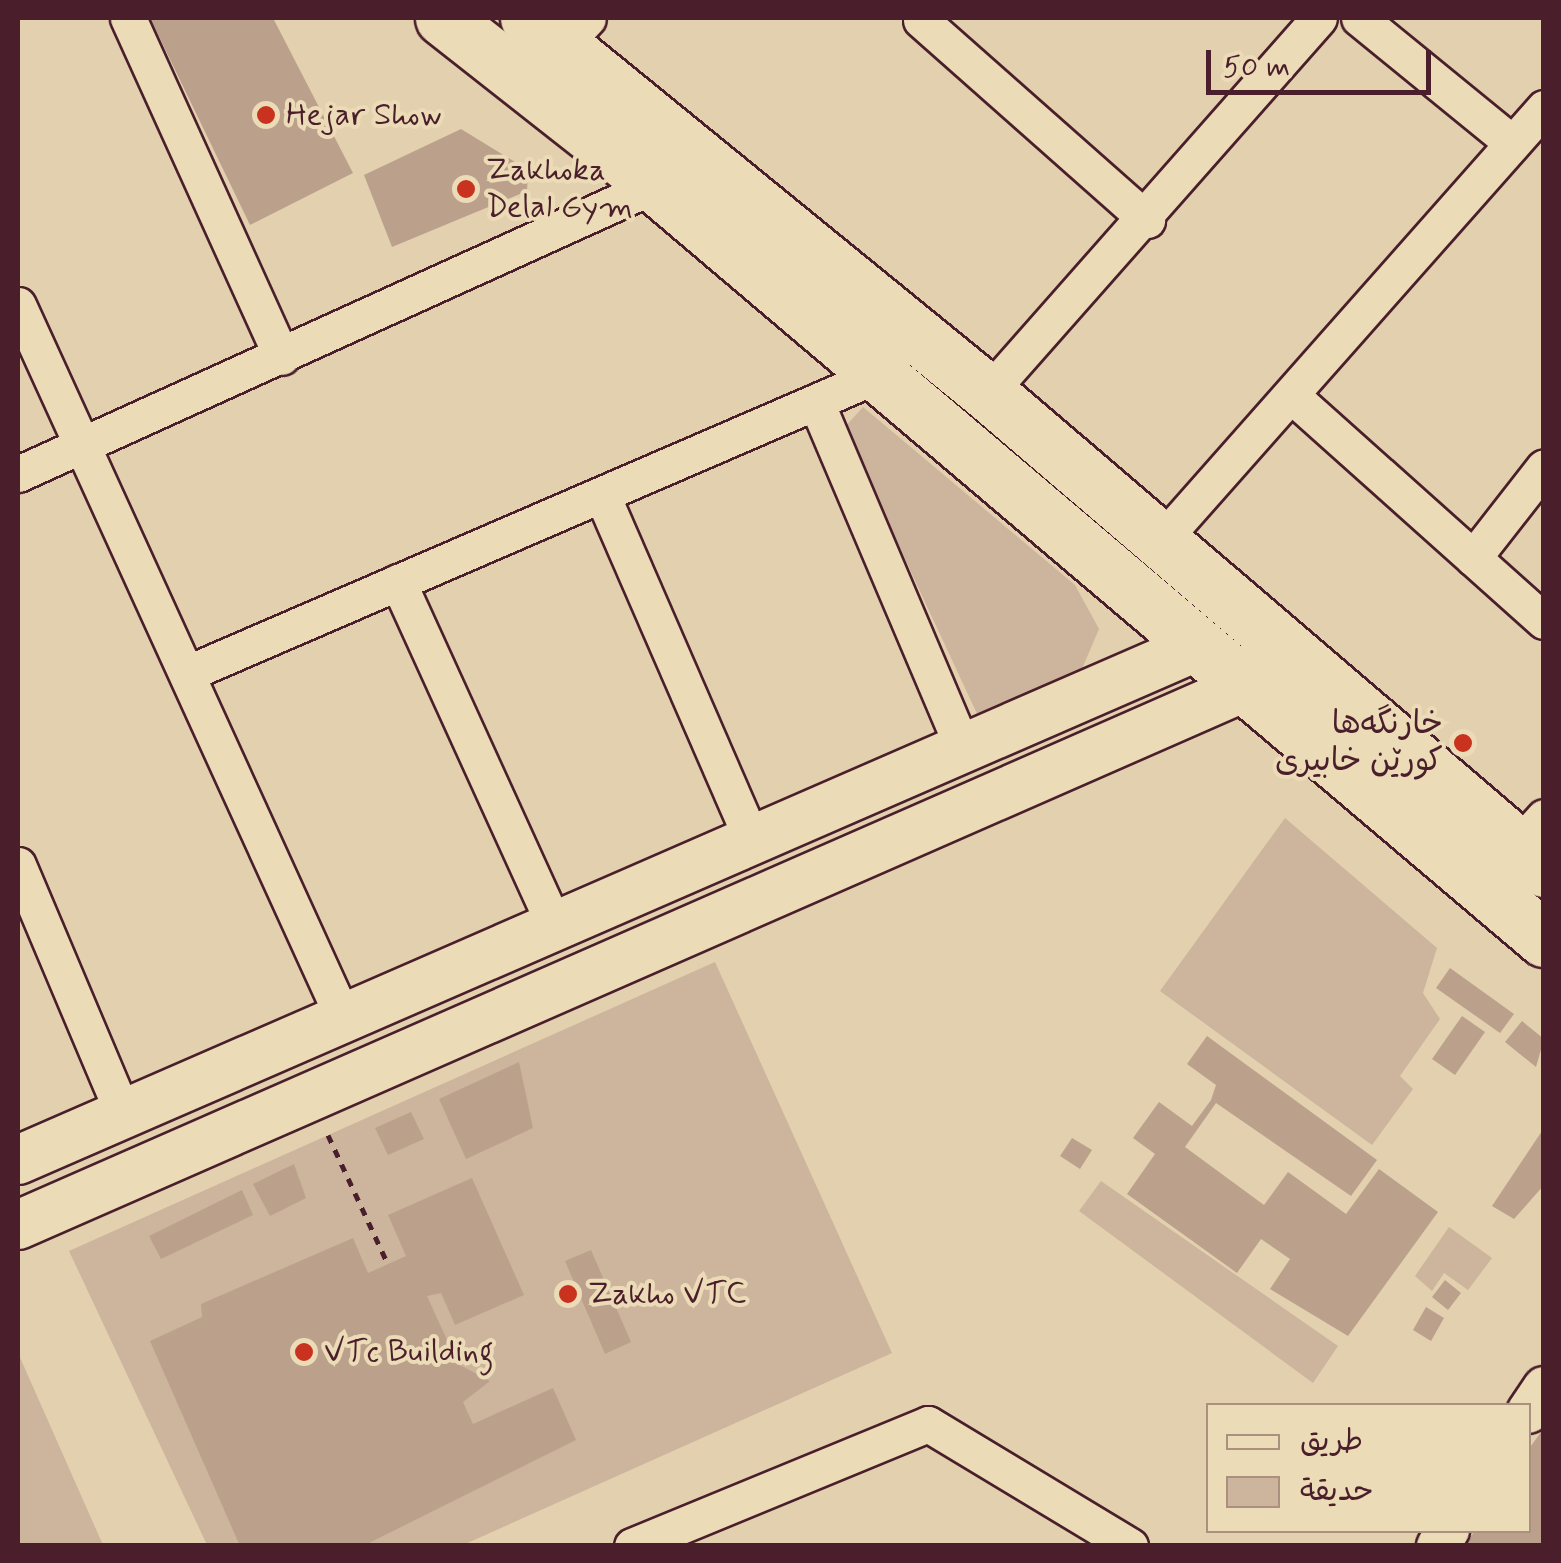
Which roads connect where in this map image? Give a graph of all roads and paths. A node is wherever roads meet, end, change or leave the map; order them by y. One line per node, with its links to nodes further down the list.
1 (128, 18): 12 (street)
2 (443, 18): 9 (main road)
3 (920, 18): 10 (street)
4 (1319, 18): 10 (street)
5 (1360, 18): 8 (street)
6 (560, 26): 14 (main road)
7 (1544, 108): 8 (street)
8 (1512, 143): 15 (street)
9 (655, 185): 12 (street); 13 (main road)
10 (1147, 220): 14 (street)
11 (18, 305): 17 (street)
12 (282, 356): 17 (street)
13 (880, 374): 16 (street); 25 (main road)
14 (988, 393): 21 (main road)
15 (1290, 394): 21 (street); 22 (street)
16 (816, 402): 20 (street); 28 (street)
17 (82, 446): 19 (street); 26 (street)
18 (1544, 467): 22 (street)
19 (18, 474)
20 (602, 494): 23 (street); 29 (street)
21 (1161, 541): 30 (main road)
22 (1473, 558): 24 (street)
23 (398, 582): 26 (street); 32 (street)
24 (1544, 621)
25 (1196, 646): 27 (main road); 28 (main road)
26 (188, 673): 34 (street)
27 (1245, 688): 33 (main road); 38 (main road)
28 (964, 751): 29 (main road)
29 (753, 843): 32 (main road)
30 (1535, 844)
31 (18, 865): 35 (street)
32 (556, 930): 34 (main road)
33 (1544, 940)
34 (345, 1022): 35 (main road)
35 (124, 1116): 37 (main road)
36 (328, 1135): 39 (path)
37 (18, 1160)
38 (18, 1224)
39 (388, 1264)
40 (632, 1546): 41 (street)
41 (1130, 1546)

